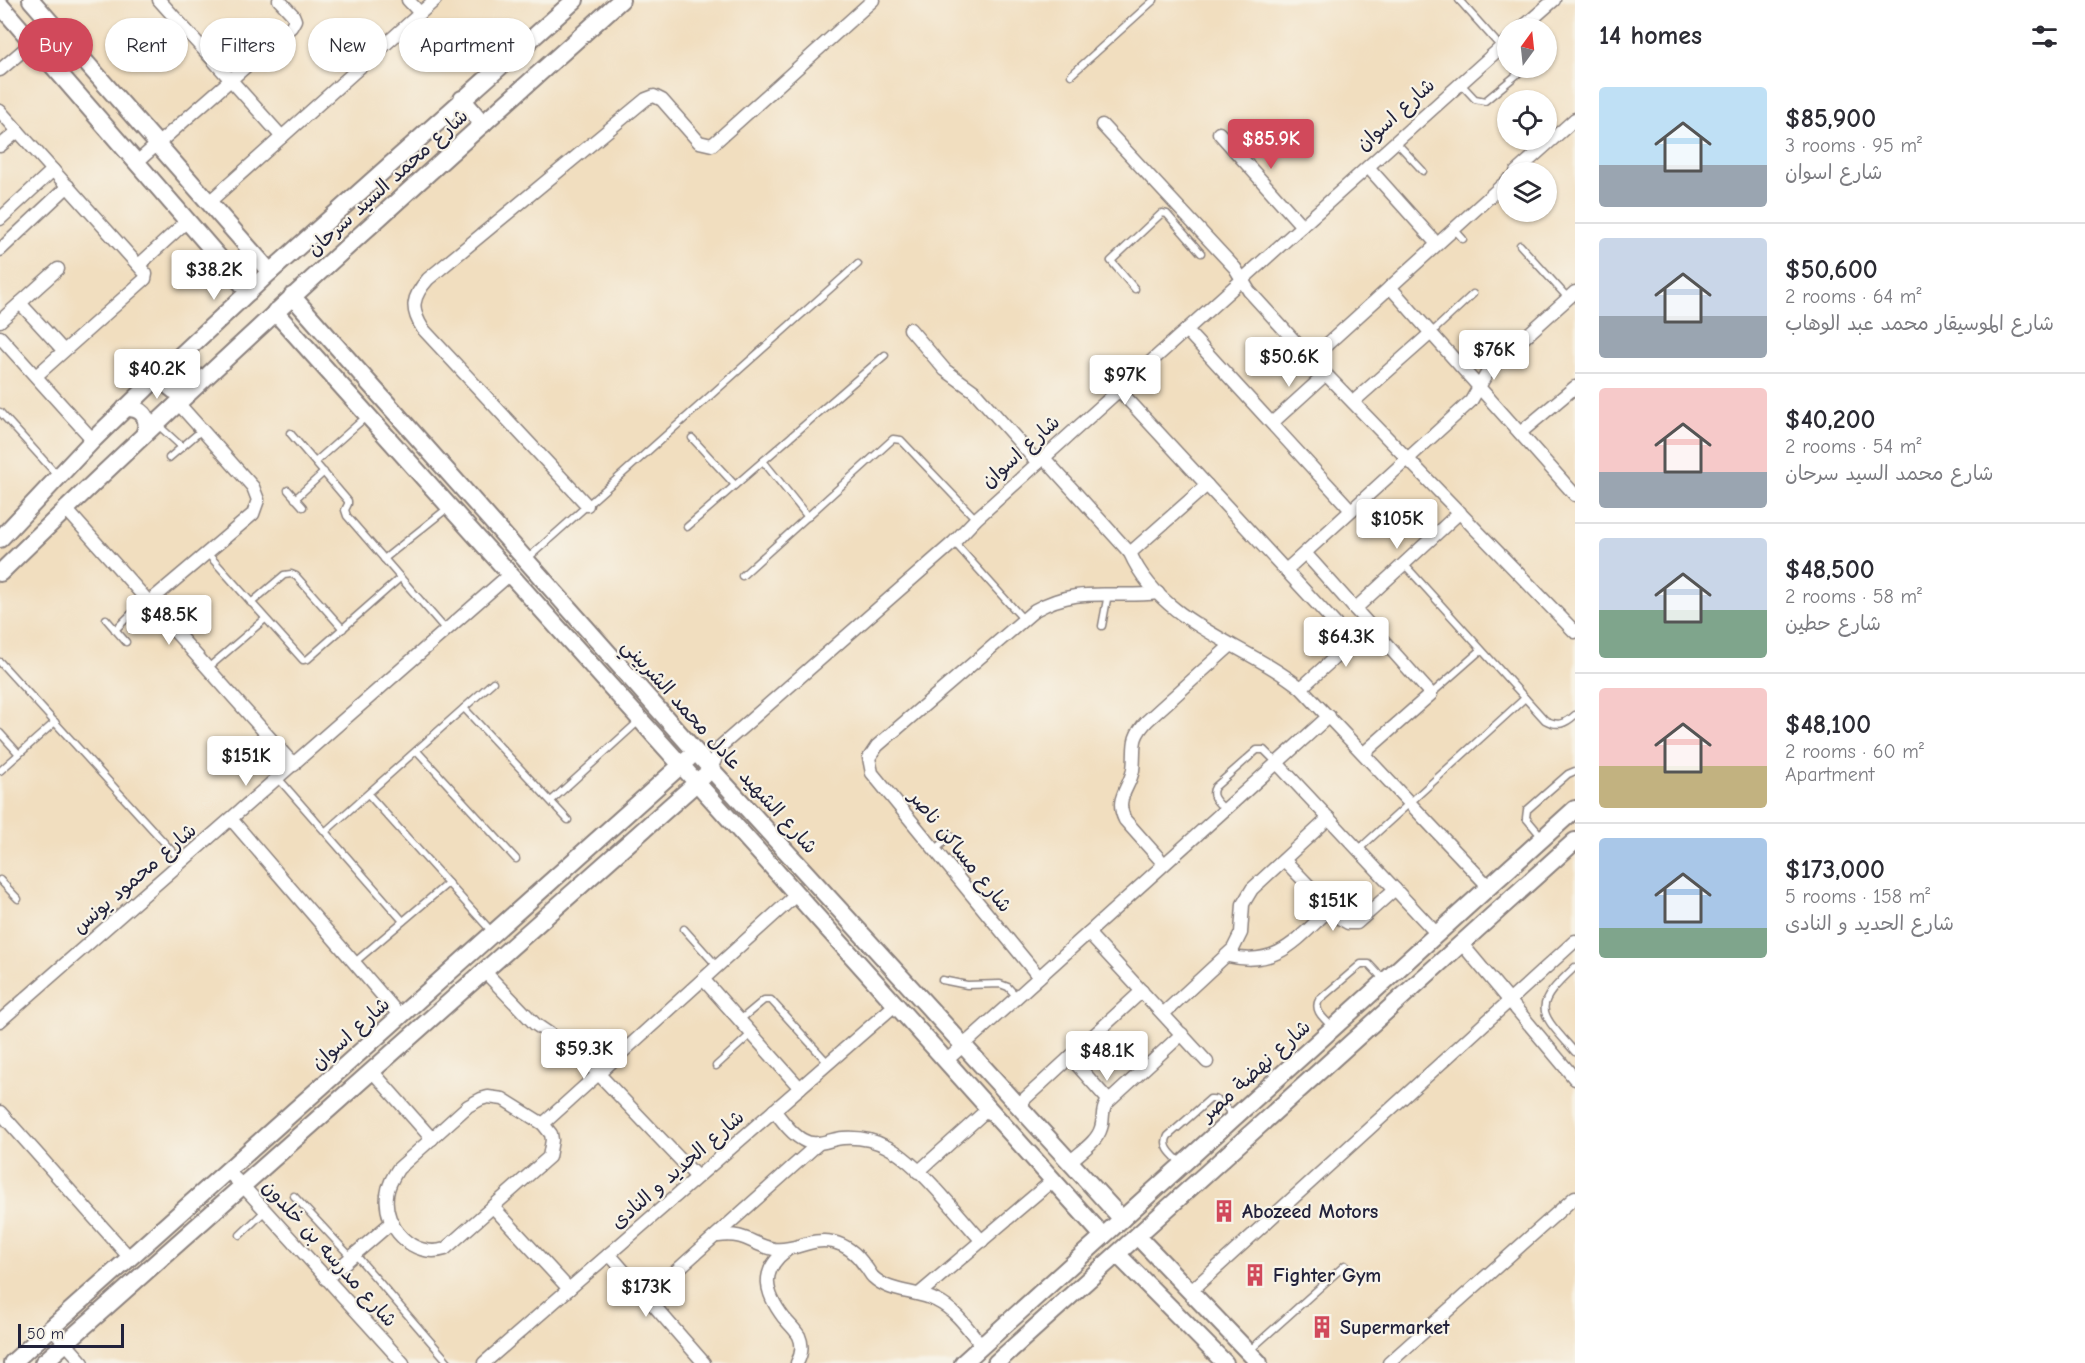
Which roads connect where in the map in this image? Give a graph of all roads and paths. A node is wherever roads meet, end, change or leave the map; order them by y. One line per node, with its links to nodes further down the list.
1 (31, 0): 34 (street)
2 (159, 0): 23 (street)
3 (279, 0): 23 (street)
4 (408, 0): 13 (street)
5 (435, 0): 13 (street)
6 (575, 0): 25 (street, شارع محمد السيد سرحان)
7 (621, 0): 28 (street, شارع محمد السيد سرحان)
8 (873, 0): 107 (street)
9 (1154, 0): 21 (lane)
10 (1459, 0): 16 (lane)
11 (1554, 0): 14 (street)
12 (0, 5): 15 (street)
13 (420, 13): 32 (street)
14 (1533, 18)
15 (18, 25)
16 (1497, 37)
17 (1497, 51): 24 (street, شارع اسوان)
18 (18, 55): 19 (street)
19 (0, 70)
20 (59, 72): 36 (street)
21 (1071, 75)
22 (1512, 78): 24 (lane)
23 (231, 80): 32 (street); 34 (street)
24 (1461, 84): 33 (street, شارع اسوان)
25 (462, 99): 28 (street); 58 (street, شارع محمد السيد سرحان)
26 (0, 111): 30 (street)
27 (1575, 118): 37 (street)
28 (483, 124): 65 (street, شارع محمد السيد سرحان)
29 (1102, 124): 47 (street)
30 (18, 131): 35 (street); 39 (street)
31 (1219, 133): 46 (street)
32 (282, 137): 43 (street)
33 (1396, 142): 38 (street, شارع اسوان); 40 (lane)
34 (157, 145): 36 (street); 43 (street)
35 (0, 146)
36 (137, 162): 45 (street)
37 (1527, 162)
38 (1368, 167): 46 (street, شارع اسوان); 51 (street)
39 (53, 170): 41 (street); 44 (street)
40 (1423, 171)
41 (68, 186): 53 (street); 56 (street)
42 (1497, 190): 48 (street)
43 (208, 203): 58 (street)
44 (0, 219)
45 (188, 220): 56 (street); 62 (street)
46 (1302, 226): 59 (street, شارع اسوان)
47 (1199, 229): 49 (lane); 59 (street)
48 (1454, 230): 50 (lane); 51 (street)
49 (1189, 239): 54 (lane); 61 (lane)
50 (1463, 239)
51 (1437, 244): 60 (street)
52 (1520, 245): 64 (lane)
53 (0, 250)
54 (1201, 253)
55 (858, 264): 107 (lane)
56 (139, 265): 73 (street)
57 (58, 269): 66 (street)
58 (270, 272): 62 (street, شارع محمد السيد سرحان)
59 (1242, 280): 70 (street, شارع اسوان); 75 (street)
60 (1390, 287): 71 (street); 75 (street)
61 (1135, 289)
62 (249, 292): 76 (street, شارع محمد السيد سرحان)
63 (1473, 294): 71 (lane)
64 (1572, 295): 79 (street)
65 (292, 296): 67 (street, شارع محمد السيد سرحان); 122 (street, شارع الشهيد عادل محمد الشربيني)
66 (20, 303): 68 (street); 73 (street)
67 (275, 312): 82 (street, شارع محمد السيد سرحان); 86 (street)
68 (0, 321)
69 (910, 329): 97 (street)
70 (1186, 330): 81 (street, شارع اسوان); 87 (street)
71 (1431, 333): 79 (street); 83 (street)
72 (0, 337): 78 (street)
73 (63, 350): 78 (street)
74 (885, 355): 98 (lane)
75 (1311, 359): 77 (street)
76 (164, 371): 82 (street); 84 (street, شارع محمد السيد سرحان)
77 (1326, 374): 83 (street); 87 (street)
78 (36, 376): 93 (street)
79 (1479, 387): 89 (street); 96 (street)
80 (1575, 387): 89 (street)
81 (1119, 390): 97 (street, شارع اسوان); 103 (street)
82 (182, 398): 88 (street, شارع محمد السيد سرحان); 118 (street)
83 (1353, 402): 96 (street)
84 (126, 408): 88 (street); 93 (street, شارع محمد السيد سرحان)
85 (0, 412): 101 (lane)
86 (368, 415): 99 (lane); 108 (street)
87 (1272, 423): 111 (street)
88 (150, 427): 94 (lane); 110 (street, شارع محمد السيد سرحان)
89 (1520, 433): 104 (street)
90 (290, 434): 99 (lane)
91 (196, 435): 94 (lane)
92 (692, 438): 102 (lane)
93 (93, 440): 101 (street, شارع محمد السيد سرحان)
94 (182, 447): 95 (lane)
95 (169, 458)
96 (1407, 458): 111 (street); 112 (street)
97 (1041, 460): 114 (street, شارع اسوان); 119 (street)
98 (763, 461): 102 (lane); 113 (lane)
99 (315, 462): 100 (lane)
100 (324, 472): 106 (lane); 121 (lane)
101 (58, 477): 116 (street, شارع محمد السيد سرحان)
102 (735, 485): 115 (lane)
103 (1207, 485): 119 (street); 124 (street)
104 (1573, 489)
105 (288, 490): 106 (lane)
106 (295, 499): 109 (lane)
107 (587, 505): 122 (lane)
108 (449, 506): 121 (lane); 126 (street)
109 (303, 507)
110 (66, 508): 125 (street, شارع محمد السيد سرحان); 131 (street)
111 (1351, 510): 120 (street)
112 (1460, 512): 123 (street); 142 (street)
113 (808, 517): 114 (lane); 127 (lane)
114 (976, 519): 117 (street, شارع اسوان)
115 (687, 527)
116 (0, 539)
117 (954, 542): 135 (lane); 159 (street, شارع اسوان)
118 (207, 552): 131 (street); 132 (lane)
119 (1130, 553): 129 (street)
120 (1305, 553): 124 (street); 133 (street)
121 (384, 559): 128 (lane)
122 (526, 560): 161 (street, شارع الشهيد عادل محمد الشربيني)
123 (1404, 564): 133 (street); 146 (lane)
124 (1286, 570): 144 (street)
125 (0, 573)
126 (510, 574): 141 (street, شارع محمود يونس); 156 (street)
127 (742, 576)
128 (400, 578): 139 (lane); 141 (lane)
129 (1158, 593): 130 (street); 145 (street)
130 (1107, 594): 135 (street); 137 (lane)
131 (148, 600): 140 (lane); 148 (street)
132 (251, 603): 134 (lane); 139 (lane)
133 (1355, 609): 138 (street)
134 (266, 619): 139 (lane); 148 (lane)
135 (1023, 619): 184 (street, شارع مساكن ناصر)
136 (106, 620): 140 (lane)
137 (1102, 626)
138 (1370, 626): 144 (street); 151 (street)
139 (343, 629)
140 (115, 630): 143 (lane)
141 (447, 630): 165 (street, شارع محمود يونس)
142 (1575, 632)
143 (126, 642)
144 (1352, 642): 150 (street)
145 (1230, 646): 150 (street); 189 (street)
146 (1481, 650): 151 (lane); 152 (lane)
147 (0, 662): 157 (lane)
148 (208, 668): 165 (street)
149 (493, 682): 153 (lane)
150 (1301, 688): 155 (street)
151 (1431, 694): 162 (street)
152 (1525, 698): 154 (lane); 174 (lane)
153 (464, 708): 160 (lane); 173 (lane)
154 (1575, 715)
155 (1329, 716): 162 (street); 164 (street)
156 (640, 720): 166 (street); 173 (lane)
157 (55, 722): 163 (lane); 188 (lane)
158 (0, 733): 163 (lane)
159 (721, 746): 161 (street, شارع اسوان); 167 (street, شارع اسوان)
160 (417, 751): 172 (lane); 186 (lane)
161 (696, 752): 166 (street, شارع اسوان); 167 (street, شارع الشهيد عادل محمد الشربيني)
162 (1364, 753): 174 (street)
163 (19, 754): 168 (lane)
164 (1277, 763): 176 (street); 176 (lane); 177 (street)
165 (294, 765): 170 (street, شارع محمود يونس)
166 (680, 766): 171 (street); 199 (street, شارع اسوان)
167 (711, 769): 171 (street, شارع اسوان); 226 (street, شارع الشهيد عادل محمد الشربيني)
168 (0, 771)
169 (1575, 771): 182 (lane)
170 (278, 778): 178 (street, شارع محمود يونس); 180 (lane)
171 (696, 783): 194 (street); 208 (street, شارع اسوان)
172 (368, 794): 180 (lane); 191 (lane)
173 (550, 801): 179 (lane)
174 (1410, 802): 185 (lane); 192 (street)
175 (1575, 809): 182 (street, شارع نهضة مصر)
176 (1225, 810): 189 (street)
177 (1329, 818): 185 (street); 187 (street)
178 (231, 819): 188 (street, شارع محمود يونس); 205 (street)
179 (568, 820)
180 (326, 831): 197 (lane)
181 (951, 836): 184 (lane)
182 (1543, 838): 192 (street, شارع نهضة مصر)
183 (1575, 841): 203 (street)
184 (935, 850): 209 (street, شارع مساكن ناصر)
185 (1358, 850): 193 (street)
186 (516, 859)
187 (1284, 860): 196 (street); 204 (street)
188 (182, 862): 222 (street, شارع محمود يونس)
189 (1164, 864): 200 (street)
190 (0, 880): 195 (lane)
191 (448, 884): 197 (lane); 199 (lane)
192 (1489, 887): 201 (street, شارع نهضة مصر)
193 (1395, 889): 196 (street); 201 (street)
194 (796, 895): 206 (street); 217 (street)
195 (18, 899)
196 (1331, 908): 204 (street)
197 (403, 921): 205 (lane)
198 (684, 929): 206 (lane)
199 (493, 933): 219 (street, شارع اسوان)
200 (1088, 933): 209 (street); 213 (street)
201 (1437, 934): 212 (street, شارع نهضة مصر)
202 (1575, 941): 215 (street)
203 (1462, 944): 215 (street); 220 (street)
204 (1227, 956): 218 (street)
205 (354, 963): 219 (street)
206 (717, 966): 210 (street)
207 (1575, 967): 227 (lane)
208 (484, 971): 233 (street, شارع اسوان); 234 (street)
209 (1040, 977): 214 (street)
210 (703, 979): 221 (street); 234 (street)
211 (942, 980): 214 (lane)
212 (1385, 981): 216 (street, شارع نهضة مصر); 223 (lane)
213 (1142, 991): 218 (street); 228 (street)
214 (1017, 997): 226 (street)
215 (1508, 1001): 235 (street); 272 (street)
216 (1362, 1002): 220 (street); 223 (street, شارع نهضة مصر)
217 (895, 1005): 229 (street); 231 (street, شارع الحديد و النادى)
218 (1163, 1014): 225 (street)
219 (400, 1016): 248 (street, شارع اسوان)
220 (1378, 1019): 262 (street)
221 (739, 1020): 224 (street); 231 (lane)
222 (0, 1021)
223 (1333, 1028): 242 (street, شارع نهضة مصر)
224 (751, 1034): 232 (lane); 236 (street)
225 (1182, 1034): 230 (street); 237 (street)
226 (963, 1045): 229 (street); 238 (street, شارع الشهيد عادل محمد الشربيني)
227 (1575, 1052)
228 (1070, 1058): 237 (street); 238 (street)
229 (946, 1061): 239 (street)
230 (1208, 1062)
231 (828, 1064): 236 (street, شارع الحديد و النادى)
232 (716, 1066)
233 (372, 1071): 244 (street); 252 (street, شارع اسوان)
234 (599, 1073): 243 (street); 250 (street)
235 (1575, 1079)
236 (800, 1088): 240 (street, شارع الحديد و النادى)
237 (1109, 1101): 246 (street)
238 (1018, 1105): 246 (street, شارع الشهيد عادل محمد الشربيني)
239 (988, 1108): 249 (street); 251 (street)
240 (774, 1110): 245 (street); 250 (street, شارع الحديد و النادى)
241 (0, 1112): 268 (street)
242 (1234, 1117): 247 (street, شارع نهضة مصر); 247 (lane)
243 (543, 1124): 244 (street); 255 (street)
244 (432, 1139): 258 (street)
245 (819, 1143): 249 (street); 260 (street)
246 (1070, 1162): 257 (street, شارع الشهيد عادل محمد الشربيني)
247 (1182, 1164): 257 (street, شارع نهضة مصر)
248 (227, 1171): 252 (street, شارع مدرسه بن خلدون); 268 (street, شارع اسوان)
249 (918, 1172): 263 (street)
250 (697, 1177): 265 (street, شارع الحديد و النادى)
251 (1053, 1180): 261 (street); 263 (street)
252 (243, 1186): 256 (street, شارع مدرسه بن خلدون); 276 (street, شارع اسوان)
253 (294, 1196): 267 (lane)
254 (1575, 1197): 290 (street)
255 (493, 1207): 258 (street); 271 (street)
256 (265, 1211): 259 (lane); 270 (street, شارع مدرسه بن خلدون)
257 (1122, 1219): 261 (street, شارع نهضة مصر)
258 (392, 1222): 267 (street)
259 (240, 1235)
260 (718, 1236): 264 (street); 274 (street)
261 (1103, 1236): 277 (street, شارع نهضة مصر)
262 (1138, 1237): 266 (street); 272 (street)
263 (982, 1241): 273 (street)
264 (787, 1250): 273 (street); 286 (street)
265 (609, 1254): 271 (street, شارع الحديد و النادى); 274 (street)
266 (1118, 1255): 288 (street); 289 (street)
267 (353, 1256): 270 (street); 283 (lane)
268 (130, 1258): 275 (street, شارع اسوان)
269 (1344, 1265): 278 (lane)
270 (326, 1279): 282 (street, شارع مدرسه بن خلدون)
271 (568, 1289): 284 (street, شارع الحديد و النادى)
272 (1190, 1292): 278 (street)
273 (919, 1294): 277 (street)
274 (647, 1297): 285 (street)
275 (51, 1328): 276 (street); 279 (street, شارع اسوان)
276 (65, 1343): 280 (street, شارع اسوان); 281 (street)
277 (982, 1346): 287 (street, شارع نهضة مصر)
278 (1254, 1357)
279 (12, 1363)
280 (43, 1363)
281 (83, 1363)
282 (404, 1363)
283 (449, 1363)
284 (484, 1363)
285 (704, 1363)
286 (797, 1363)
287 (963, 1363)
288 (998, 1363)
289 (1225, 1363)
290 (1389, 1363)

